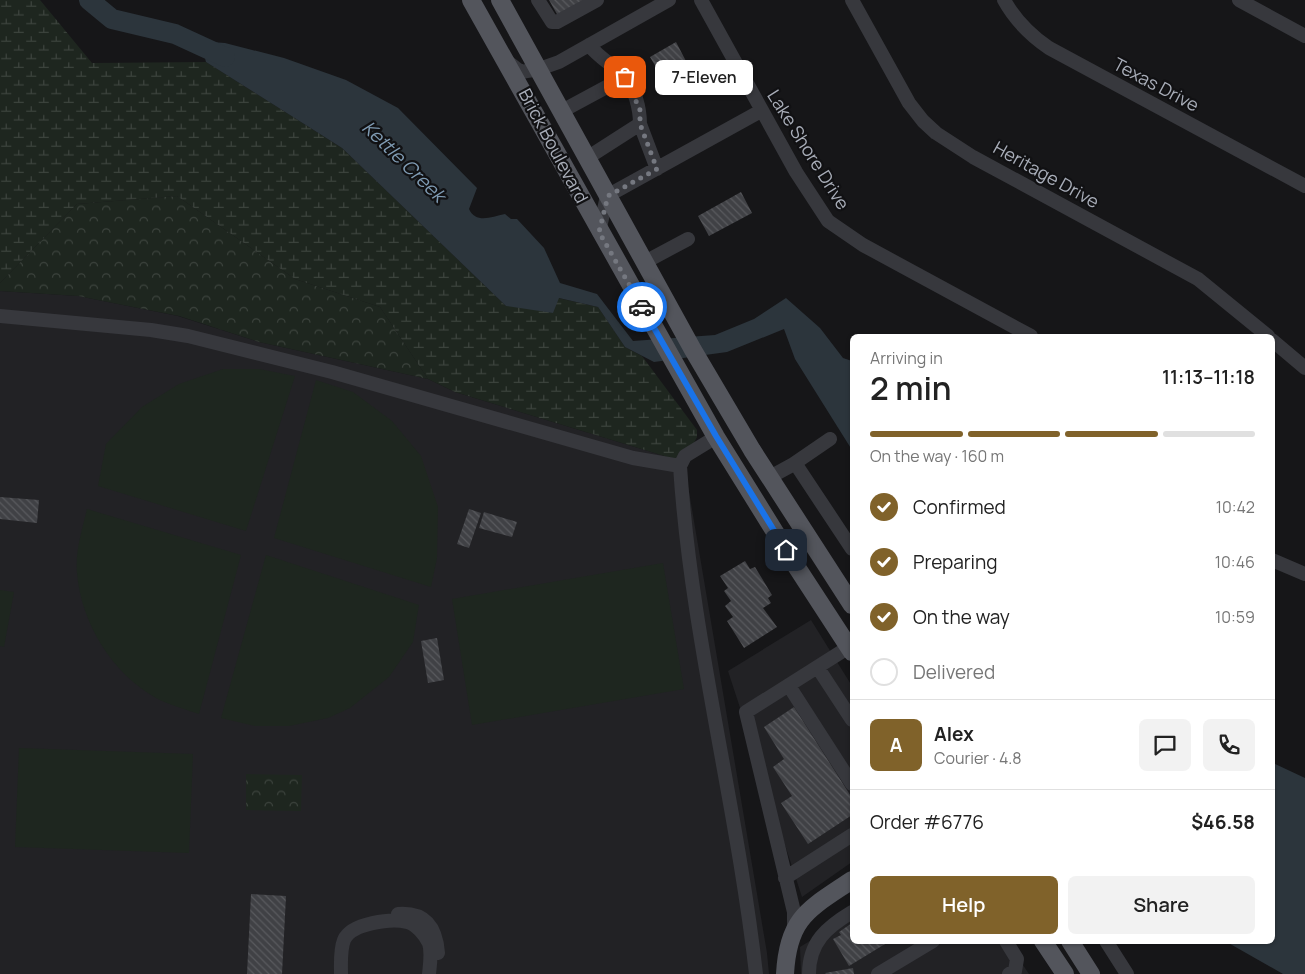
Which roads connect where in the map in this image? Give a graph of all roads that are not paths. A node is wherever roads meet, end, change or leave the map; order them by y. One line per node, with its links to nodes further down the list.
1 (471, 0): 12 (main road, Brick Boulevard)
2 (538, 0): 3 (street)
3 (597, 0)
4 (701, 0): 16 (street, Lake Shore Drive)
5 (852, 0): 27 (street, Heritage Drive)
6 (1004, 0): 20 (street, Texas Drive)
7 (1239, 0): 10 (street)
8 (502, 1): 13 (main road, Brick Boulevard)
9 (666, 1): 11 (street)
10 (1305, 36)
11 (589, 45): 13 (street); 14 (street)
12 (507, 61): 13 (street); 22 (main road, Brick Boulevard)
13 (539, 69): 15 (main road, Brick Boulevard)
14 (625, 77): 15 (street); 17 (street)
15 (562, 111): 18 (main road, Brick Boulevard)
16 (761, 111): 19 (street); 26 (street, Lake Shore Drive)
17 (640, 124): 18 (street); 19 (street)
18 (587, 158): 21 (main road, Brick Boulevard)
19 (657, 169): 21 (street)
20 (1305, 186)
21 (608, 196): 22 (street); 24 (main road, Brick Boulevard)
22 (599, 232): 30 (main road, Brick Boulevard)
23 (688, 240): 24 (street)
24 (645, 262): 34 (main road, Brick Boulevard)
25 (0, 316): 33 (street)
26 (1027, 334)
27 (1266, 334)
28 (1275, 343): 29 (street)
29 (1305, 368)
30 (716, 436): 33 (street); 39 (main road, Brick Boulevard)
31 (830, 439): 32 (street)
32 (792, 465): 34 (street); 35 (street)
33 (680, 466): 59 (street)
34 (770, 477): 38 (main road, Brick Boulevard)
35 (850, 547)
36 (1275, 561): 37 (street)
37 (1305, 574)
38 (850, 602)
39 (850, 648)
40 (850, 651): 41 (street)
41 (818, 668): 42 (street); 43 (street)
42 (789, 686): 44 (street); 46 (street)
43 (850, 717)
44 (850, 781)
45 (850, 836): 46 (street)
46 (785, 878): 50 (street)
47 (850, 881): 50 (main road)
48 (850, 913): 61 (street)
49 (380, 922): 56 (street); 57 (street); 58 (street)
50 (794, 929): 60 (main road)
51 (928, 944): 62 (street)
52 (1008, 944): 63 (street)
53 (1045, 944): 64 (main road)
54 (1072, 944): 65 (main road)
55 (1108, 944): 66 (street)
56 (341, 974)
57 (429, 974)
58 (438, 974)
59 (756, 974)
60 (785, 974)
61 (809, 974)
62 (878, 974)
63 (1009, 974)
64 (1064, 974)
65 (1091, 974)
66 (1127, 974)

